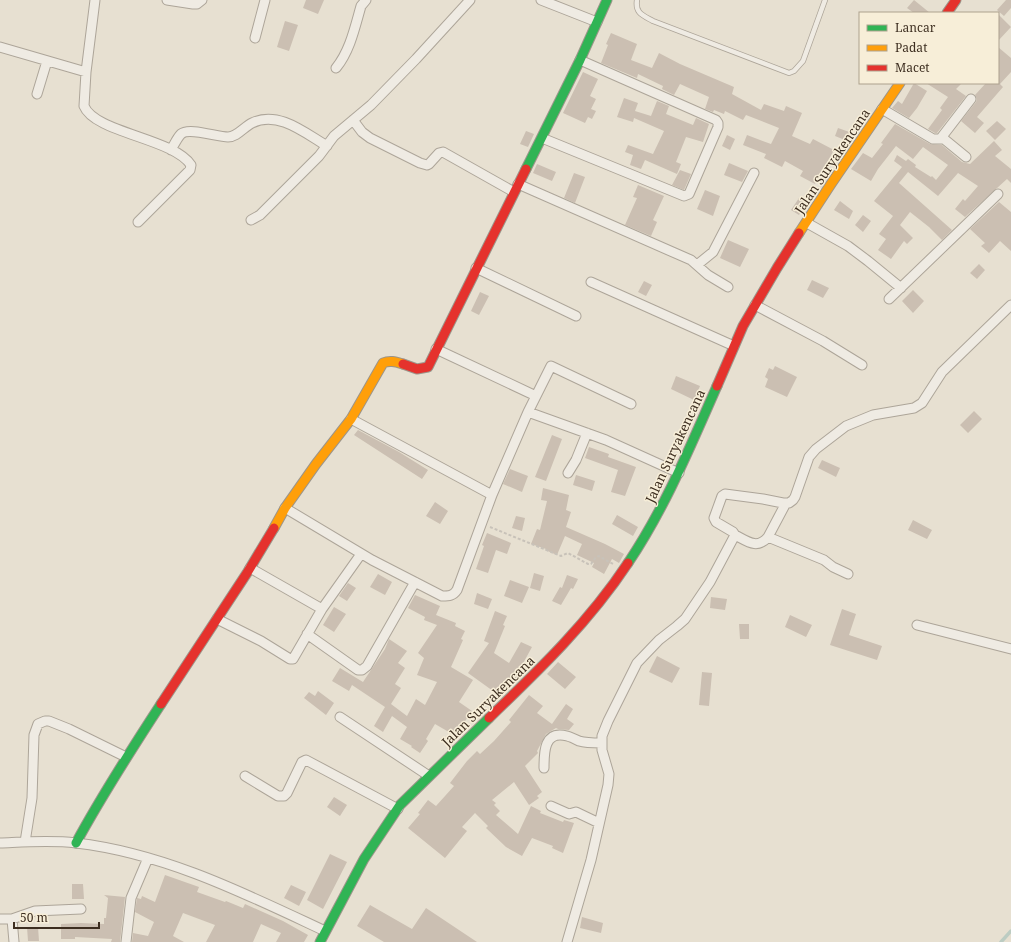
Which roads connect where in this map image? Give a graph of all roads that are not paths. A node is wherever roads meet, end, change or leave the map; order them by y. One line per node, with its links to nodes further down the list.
1 (95, 0): 19 (street)
2 (167, 0): 3 (street)
3 (202, 0)
4 (265, 0): 14 (street)
5 (366, 0): 18 (street)
6 (470, 0): 24 (street)
7 (540, 0): 13 (street)
8 (607, 0): 13 (street)
9 (638, 0): 10 (lane)
10 (824, 0)
11 (956, 0): 12 (street)
12 (948, 12)
13 (597, 22): 17 (street)
14 (255, 38)
15 (0, 48): 16 (street)
16 (46, 60): 19 (street); 21 (street)
17 (580, 60): 25 (street); 25 (street)
18 (336, 68)
19 (86, 72): 28 (street)
20 (899, 84): 23 (street, Jalan Suryakencana)
21 (37, 94)
22 (970, 99): 26 (street)
23 (882, 109): 26 (street); 35 (street, Jalan Suryakencana)
24 (353, 120): 27 (street); 31 (street)
25 (542, 138): 31 (street)
26 (942, 138): 29 (street)
27 (327, 146): 28 (street); 33 (street)
28 (171, 150): 34 (street)
29 (966, 157)
30 (754, 173): 36 (street)
31 (516, 188): 36 (street); 37 (street)
32 (998, 194): 40 (street)
33 (251, 220)
34 (138, 222)
35 (807, 223): 40 (street); 42 (street, Jalan Suryakencana)
36 (697, 265): 39 (street)
37 (476, 268): 44 (street); 46 (street)
38 (591, 282): 45 (street)
39 (728, 287)
40 (901, 288): 41 (street)
41 (889, 298)
42 (755, 305): 45 (street, Jalan Suryakencana); 47 (street)
43 (1011, 305): 56 (street)
44 (576, 316)
45 (734, 346): 54 (street, Jalan Suryakencana)
46 (436, 349): 48 (street); 51 (street)
47 (862, 365)
48 (536, 396): 49 (street); 50 (street)
49 (631, 404)
50 (528, 412): 52 (street); 55 (street)
51 (351, 419): 55 (street); 57 (street)
52 (587, 433): 53 (street); 54 (street)
53 (568, 472)
54 (679, 473): 74 (street, Jalan Suryakencana)
55 (492, 495): 63 (street)
56 (786, 503): 58 (street); 59 (street)
57 (285, 508): 60 (street); 61 (street)
58 (734, 535): 59 (street); 70 (street)
59 (768, 537): 62 (street)
60 (361, 554): 63 (street); 64 (street)
61 (250, 568): 64 (street); 65 (street)
62 (848, 574)
63 (415, 582): 67 (street)
64 (322, 609): 67 (street)
65 (217, 619): 67 (street); 71 (street)
66 (917, 625): 68 (street)
67 (307, 634)
68 (1011, 649)
69 (340, 717): 74 (street)
70 (601, 743): 72 (street); 77 (street)
71 (126, 757): 78 (street); 79 (street)
72 (544, 768)
73 (245, 776): 76 (street)
74 (429, 776): 76 (street, Jalan Suryakencana)
75 (551, 806): 77 (street)
76 (398, 809): 85 (street, Jalan Suryakencana)
77 (599, 822): 89 (street)
78 (25, 842): 79 (street); 80 (street)
79 (76, 843): 81 (street)
80 (0, 844)
81 (148, 858): 85 (street); 87 (street)
82 (81, 909): 84 (street)
83 (0, 919): 84 (street)
84 (12, 919): 86 (street)
85 (325, 931): 88 (street, Jalan Suryakencana)
86 (14, 942)
87 (126, 942)
88 (320, 942)
89 (567, 942)

